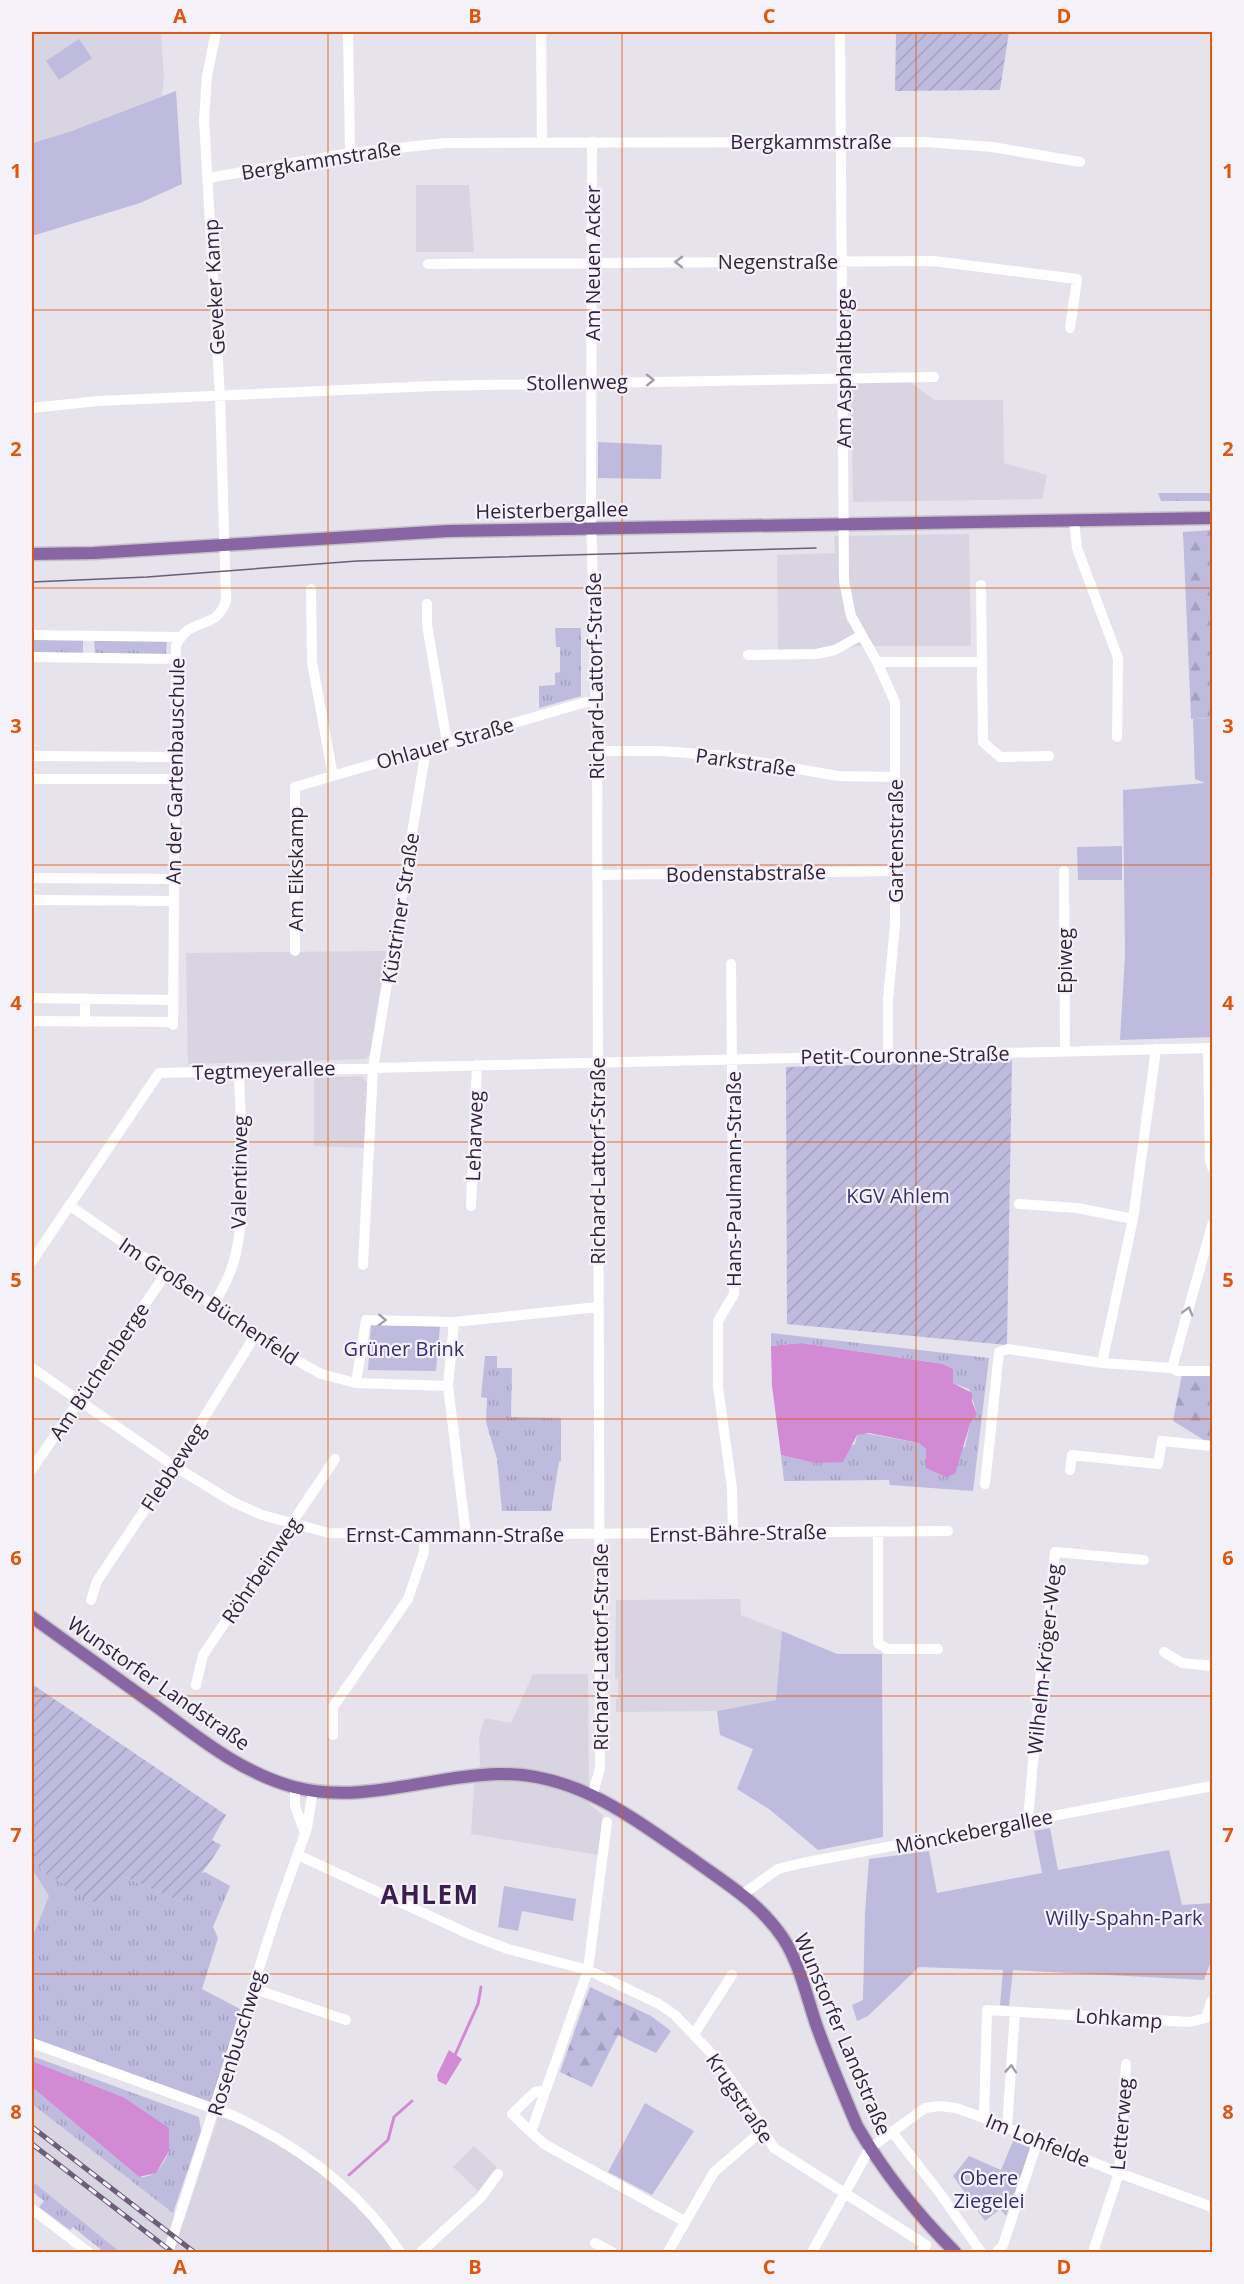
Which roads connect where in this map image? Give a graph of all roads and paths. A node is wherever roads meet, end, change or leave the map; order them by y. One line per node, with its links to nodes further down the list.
1 (216, 32): 10 (street, Geveker Kamp)
2 (348, 32): 8 (street)
3 (541, 32): 7 (street)
4 (840, 32): 5 (street, Am Asphaltberge)
5 (842, 140): 6 (street, Bergkammstraße); 9 (street, Bergkammstraße); 11 (street, Am Asphaltberge)
6 (592, 142): 7 (street, Bergkammstraße); 12 (street, Am Neuen Acker)
7 (542, 143): 8 (street, Bergkammstraße)
8 (350, 153): 10 (street, Bergkammstraße)
9 (1080, 162)
10 (208, 178): 18 (street, Geveker Kamp)
11 (842, 261): 12 (street, Negenstraße, one-way to 12); 14 (street, Negenstraße); 15 (street, Am Asphaltberge)
12 (591, 262): 13 (street, Negenstraße); 17 (street, Am Neuen Acker)
13 (429, 264)
14 (1070, 328)
15 (843, 377): 16 (street, Stollenweg); 17 (street, Stollenweg, one-way to 15); 22 (street, Am Asphaltberge)
16 (934, 377)
17 (592, 381): 18 (street, Stollenweg); 23 (street, Am Neuen Acker)
18 (220, 397): 19 (street, Stollenweg); 24 (street, Geveker Kamp)
19 (32, 408)
20 (1212, 518): 21 (main road, Heisterbergallee)
21 (1074, 522): 22 (main road, Heisterbergallee); 40 (street)
22 (845, 525): 23 (main road, Heisterbergallee); 31 (street, Gartenstraße)
23 (592, 528): 24 (main road, Heisterbergallee); 39 (street, Richard-Lattorf-Straße)
24 (226, 543): 25 (main road, Heisterbergallee); 32 (street, An der Gartenbauschule)
25 (32, 554)
26 (981, 585): 38 (street)
27 (311, 589): 48 (street)
28 (427, 604): 41 (street)
29 (32, 635): 30 (street)
30 (90, 635): 32 (street); 35 (street)
31 (860, 636): 33 (street); 37 (street, Gartenstraße)
32 (180, 637): 36 (street, An der Gartenbauschule)
33 (748, 655)
34 (32, 657): 35 (street)
35 (90, 657): 36 (street)
36 (176, 659): 47 (street, An der Gartenbauschule)
37 (877, 662): 38 (street); 49 (street, Gartenstraße)
38 (981, 662): 46 (street)
39 (596, 702): 41 (street, Ohlauer Straße); 43 (street, Richard-Lattorf-Straße)
40 (1117, 737)
41 (447, 742): 42 (street, Ohlauer Straße)
42 (426, 749): 48 (street, Ohlauer Straße); 77 (street, Küstriner Straße)
43 (597, 751): 49 (street, Parkstraße); 56 (street, Richard-Lattorf-Straße)
44 (32, 756): 45 (street)
45 (91, 756): 47 (street); 51 (street)
46 (1049, 756)
47 (175, 757): 52 (street, An der Gartenbauschule)
48 (333, 776): 53 (street, Ohlauer Straße)
49 (895, 777): 54 (street, Gartenstraße)
50 (32, 779): 51 (street)
51 (90, 779): 52 (street)
52 (175, 779): 59 (street, An der Gartenbauschule)
53 (295, 787): 63 (street, Am Eikskamp)
54 (895, 871): 56 (street, Bodenstabstraße); 73 (street, Gartenstraße)
55 (1064, 871): 72 (street, Epiweg)
56 (597, 875): 75 (street, Richard-Lattorf-Straße)
57 (32, 878): 58 (street)
58 (88, 879): 59 (street); 61 (street)
59 (174, 879): 62 (street, An der Gartenbauschule)
60 (32, 900): 61 (street)
61 (88, 901): 62 (street)
62 (174, 901): 67 (street, An der Gartenbauschule)
63 (295, 951)
64 (731, 964): 74 (street, Hans-Paulmann-Straße)
65 (32, 998): 66 (street)
66 (85, 999): 67 (street); 69 (street)
67 (173, 1000): 69 (street, An der Gartenbauschule)
68 (32, 1021): 69 (street)
69 (85, 1022)
70 (1210, 1048): 71 (street, Petit-Couronne-Straße); 79 (street)
71 (1156, 1049): 72 (street, Petit-Couronne-Straße); 83 (street)
72 (1065, 1051): 73 (street, Petit-Couronne-Straße)
73 (888, 1054): 74 (street, Petit-Couronne-Straße)
74 (733, 1059): 75 (street, Petit-Couronne-Straße); 108 (street, Hans-Paulmann-Straße)
75 (597, 1063): 76 (street, Tegtmeyerallee); 89 (street, Richard-Lattorf-Straße)
76 (477, 1065): 77 (street, Tegtmeyerallee); 82 (street, Leharweg)
77 (373, 1068): 78 (street, Tegtmeyerallee); 86 (street, Küstriner Straße)
78 (239, 1071): 81 (street, Tegtmeyerallee); 88 (street, Valentinweg)
79 (1212, 1167)
80 (1019, 1204): 83 (street)
81 (69, 1205): 85 (street, Tegtmeyerallee); 87 (street, Im Großen Büchenfeld)
82 (471, 1206)
83 (1133, 1219): 92 (street)
84 (1212, 1225): 94 (street, one-way to 84)
85 (32, 1261)
86 (363, 1264)
87 (167, 1272): 88 (street, Im Großen Büchenfeld); 98 (street, Am Büchenberge)
88 (214, 1304): 91 (street, Im Großen Büchenfeld)
89 (598, 1307): 90 (street); 109 (street, Richard-Lattorf-Straße)
90 (454, 1322): 96 (street, one-way to 90); 97 (street)
91 (256, 1334): 96 (street, Im Großen Büchenfeld); 101 (street, Flebbeweg)
92 (1102, 1363): 94 (street); 104 (street)
93 (32, 1368): 98 (street, Ernst-Cammann-Straße)
94 (1172, 1368): 95 (street)
95 (1212, 1371)
96 (356, 1383): 97 (street, Im Großen Büchenfeld)
97 (448, 1386): 111 (street)
98 (79, 1400): 101 (street, Ernst-Cammann-Straße); 102 (street, Am Büchenberge)
99 (1212, 1446): 103 (street)
100 (335, 1459): 105 (street, Röhrbeinweg)
101 (174, 1466): 105 (street, Ernst-Cammann-Straße); 113 (street, Flebbeweg)
102 (32, 1469)
103 (1070, 1470)
104 (985, 1484)
105 (291, 1524): 110 (street, Ernst-Cammann-Straße); 118 (street, Röhrbeinweg)
106 (948, 1531): 107 (street, Ernst-Bähre-Straße)
107 (878, 1532): 108 (street, Ernst-Bähre-Straße); 115 (street)
108 (733, 1533): 109 (street, Ernst-Bähre-Straße)
109 (599, 1534): 111 (street, Ernst-Cammann-Straße); 123 (street, Richard-Lattorf-Straße)
110 (424, 1535): 111 (street, Ernst-Cammann-Straße); 119 (street)
111 (466, 1535)
112 (1144, 1560): 124 (street, Wilhelm-Kröger-Weg)
113 (91, 1600)
114 (32, 1617): 121 (main road, Wunstorfer Landstraße)
115 (938, 1649)
116 (1164, 1652): 117 (street)
117 (1212, 1666)
118 (196, 1684)
119 (333, 1735)
120 (1212, 1786): 124 (street, Mönckebergallee)
121 (295, 1787): 122 (main road, Wunstorfer Landstraße); 126 (street)
122 (313, 1790): 123 (main road, Wunstorfer Landstraße); 126 (street, Rosenbuschweg)
123 (593, 1793): 128 (main road, Wunstorfer Landstraße)
124 (1028, 1820): 128 (street, Mönckebergallee)
125 (607, 1822): 129 (street)
126 (305, 1834): 127 (street, Rosenbuschweg)
127 (298, 1855): 129 (street, Krugstraße); 131 (street, Rosenbuschweg)
128 (743, 1894): 146 (main road, Wunstorfer Landstraße)
129 (588, 1970): 135 (street, Krugstraße); 138 (street)
130 (732, 1975): 135 (street)
131 (252, 1988): 134 (street); 139 (street, Rosenbuschweg)
132 (1210, 2002): 133 (street, Lohkamp)
133 (1015, 2012): 140 (street, Lohkamp); 141 (street, one-way to 133)
134 (346, 2020)
135 (694, 2034): 142 (street, Krugstraße)
136 (32, 2043): 139 (street)
137 (1126, 2064): 147 (street, Letterweg)
138 (544, 2090): 143 (street); 143 (street)
139 (215, 2109): 156 (street, Rosenbuschweg); 157 (street)
140 (984, 2118): 141 (street, Im Lohfelde); 144 (street, Im Lohfelde)
141 (1006, 2127): 145 (street, Im Lohfelde)
142 (763, 2130): 149 (street, Krugstraße); 152 (street)
143 (531, 2132): 152 (street)
144 (892, 2132): 146 (street, Im Lohfelde); 163 (street)
145 (1038, 2140): 147 (street, Im Lohfelde); 164 (street)
146 (870, 2148): 149 (street); 162 (main road, Wunstorfer Landstraße)
147 (1119, 2173): 150 (street, Im Lohfelde); 165 (street, Letterweg)
148 (498, 2174): 158 (street)
149 (845, 2194): 154 (street, Krugstraße); 161 (street)
150 (1212, 2207)
151 (32, 2209): 155 (street)
152 (684, 2222): 160 (street)
153 (595, 2243): 159 (street)
154 (924, 2249)
155 (88, 2253)
156 (168, 2253)
157 (400, 2253)
158 (421, 2253)
159 (612, 2253)
160 (668, 2253)
161 (812, 2253)
162 (955, 2253)
163 (981, 2253)
164 (997, 2253)
165 (1093, 2253)

